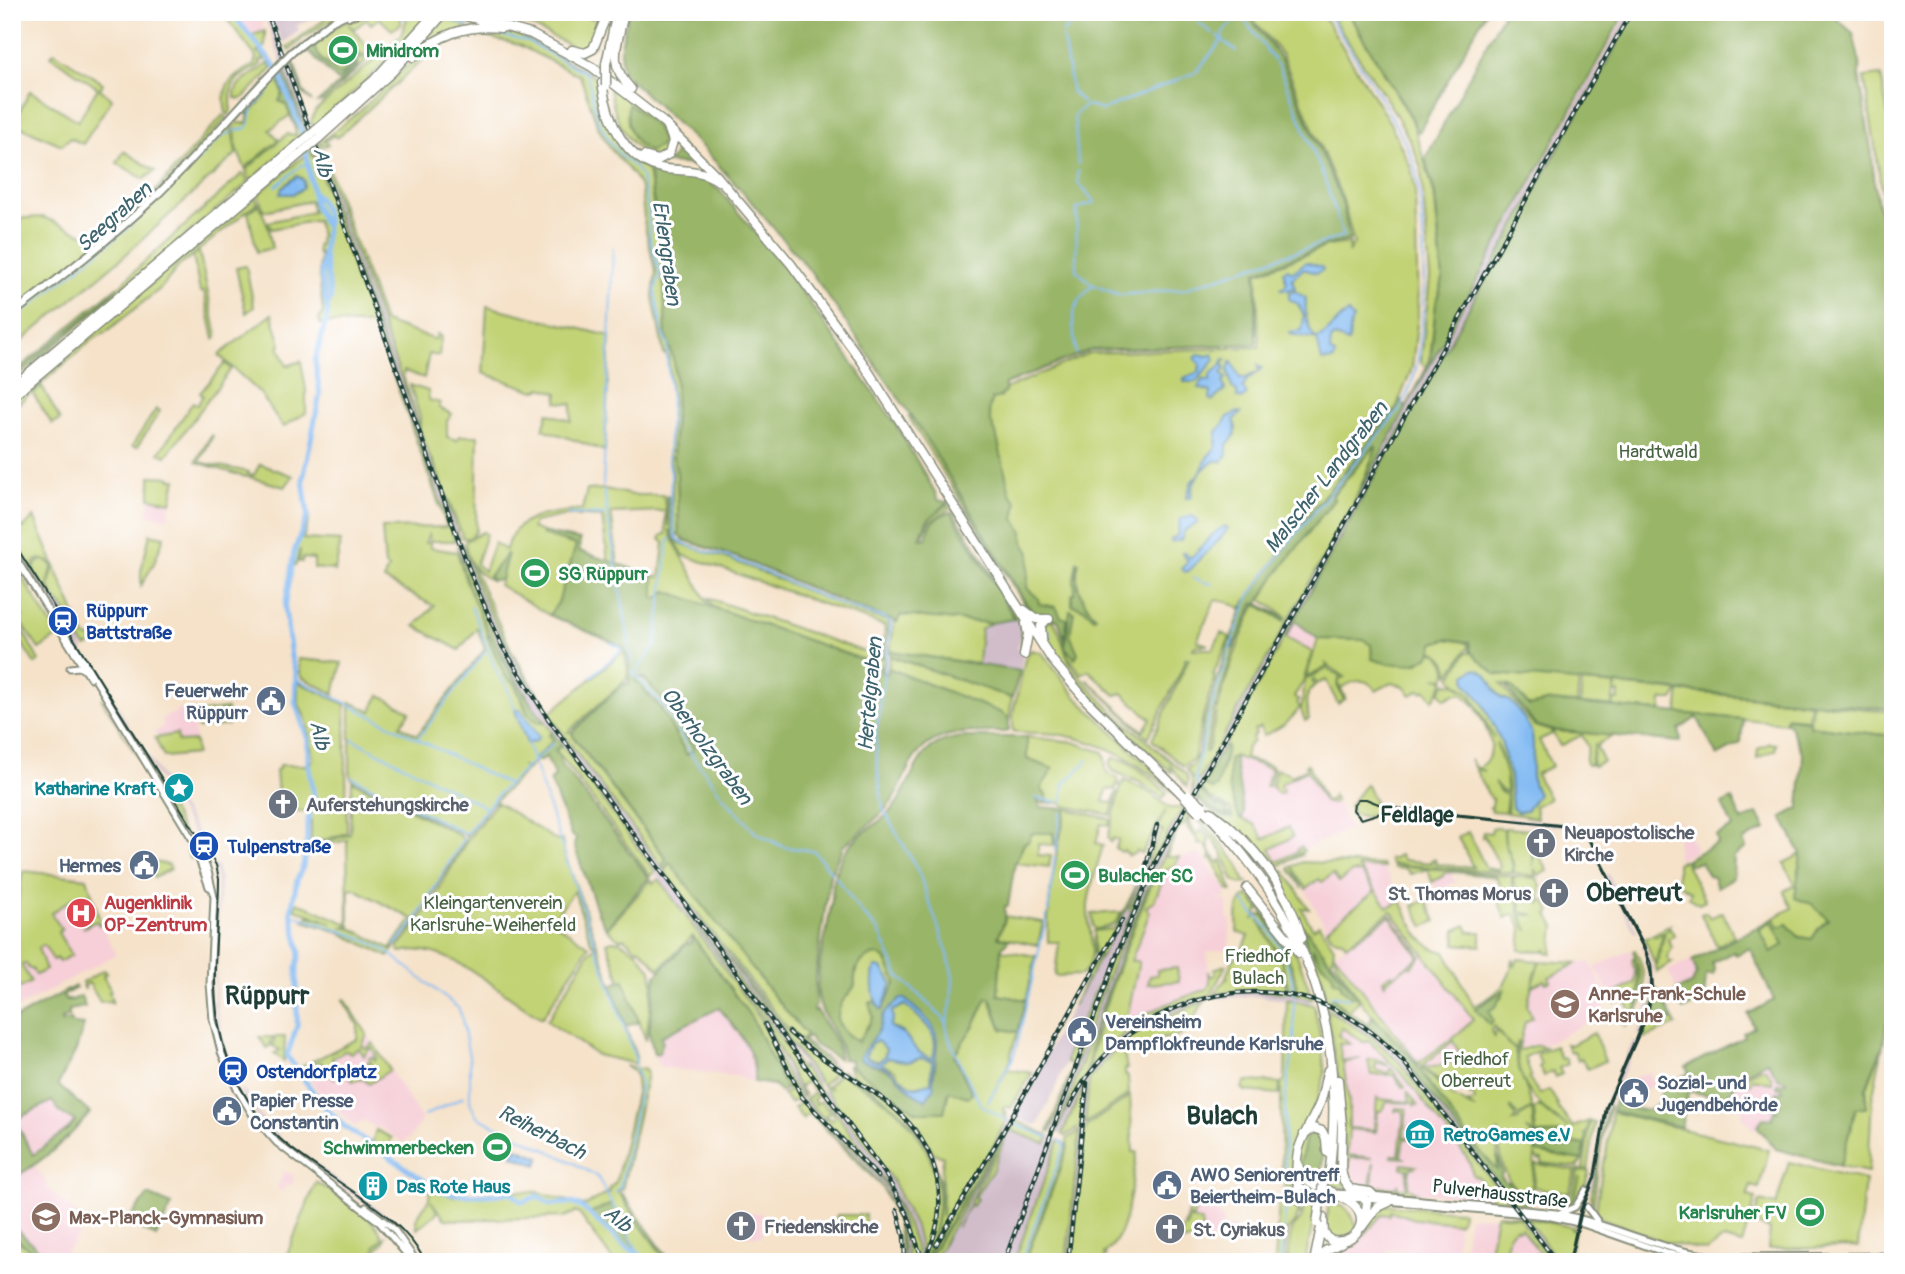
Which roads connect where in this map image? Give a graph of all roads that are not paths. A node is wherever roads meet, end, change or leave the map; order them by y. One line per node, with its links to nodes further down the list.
1 (351, 12): 11 (main road)
2 (363, 12): 11 (main road)
3 (436, 12): 10 (highway)
4 (445, 12): 10 (highway)
5 (474, 12): 9 (highway)
6 (613, 12): 13 (highway); 15 (highway, bridge)
7 (624, 12): 16 (highway)
8 (454, 13): 12 (highway)
9 (486, 14): 13 (highway)
10 (432, 24): 14 (highway); 18 (highway)
11 (322, 28): 21 (main road, bridge)
12 (531, 34): 14 (highway); 17 (highway)
13 (572, 50): 16 (highway)
14 (393, 72): 18 (highway)
15 (604, 85): 17 (highway); 20 (highway)
16 (631, 89): 25 (highway)
17 (663, 122): 20 (highway)
18 (316, 135): 19 (highway, bridge)
19 (253, 188): 22 (highway); 23 (highway)
20 (731, 192): 26 (highway)
21 (12, 314)
22 (12, 387)
23 (12, 397)
24 (12, 552): 27 (main road)
25 (1024, 610): 28 (highway); 28 (highway)
26 (1025, 621): 29 (highway); 29 (highway)
27 (63, 632): 31 (main road); 32 (main road)
28 (1042, 638): 33 (highway)
29 (1046, 652): 33 (highway)
30 (70, 668): 31 (main road)
31 (85, 670): 32 (main road)
32 (99, 691): 54 (main road)
33 (1181, 790): 34 (highway, bridge); 34 (highway, bridge)
34 (1201, 809): 36 (highway); 36 (highway)
35 (1248, 888): 36 (highway)
36 (1301, 952): 37 (highway); 38 (highway)
37 (1328, 1034): 41 (highway); 45 (highway)
38 (1328, 1070): 39 (highway); 43 (highway)
39 (1327, 1152): 40 (highway); 41 (highway)
40 (1298, 1165): 43 (highway); 44 (highway)
41 (1327, 1177): 50 (highway, bridge)
42 (1586, 1190): 49 (main road)
43 (1304, 1191): 44 (main road, Pulverhausstraße); 46 (main road, Pulverhausstraße)
44 (1332, 1192): 45 (main road, Pulverhausstraße)
45 (1366, 1196): 46 (main road, Pulverhausstraße); 47 (main road, Pulverhausstraße); 49 (main road, Pulverhausstraße); 51 (highway)
46 (1341, 1197): 50 (highway)
47 (1390, 1202): 51 (highway); 59 (main road, Pulverhausstraße)
48 (1587, 1207): 52 (main road)
49 (1556, 1213): 52 (main road, Pulverhausstraße)
50 (1321, 1222): 58 (highway)
51 (1365, 1223): 58 (highway)
52 (1600, 1224): 56 (main road, Pulverhausstraße)
53 (405, 1230): 55 (main road)
54 (397, 1237): 55 (main road); 57 (main road)
55 (405, 1244): 57 (main road)
56 (1893, 1259): 60 (main road, Pulverhausstraße)
57 (415, 1262)
58 (1313, 1262)
59 (1717, 1262)
60 (1790, 1262)

